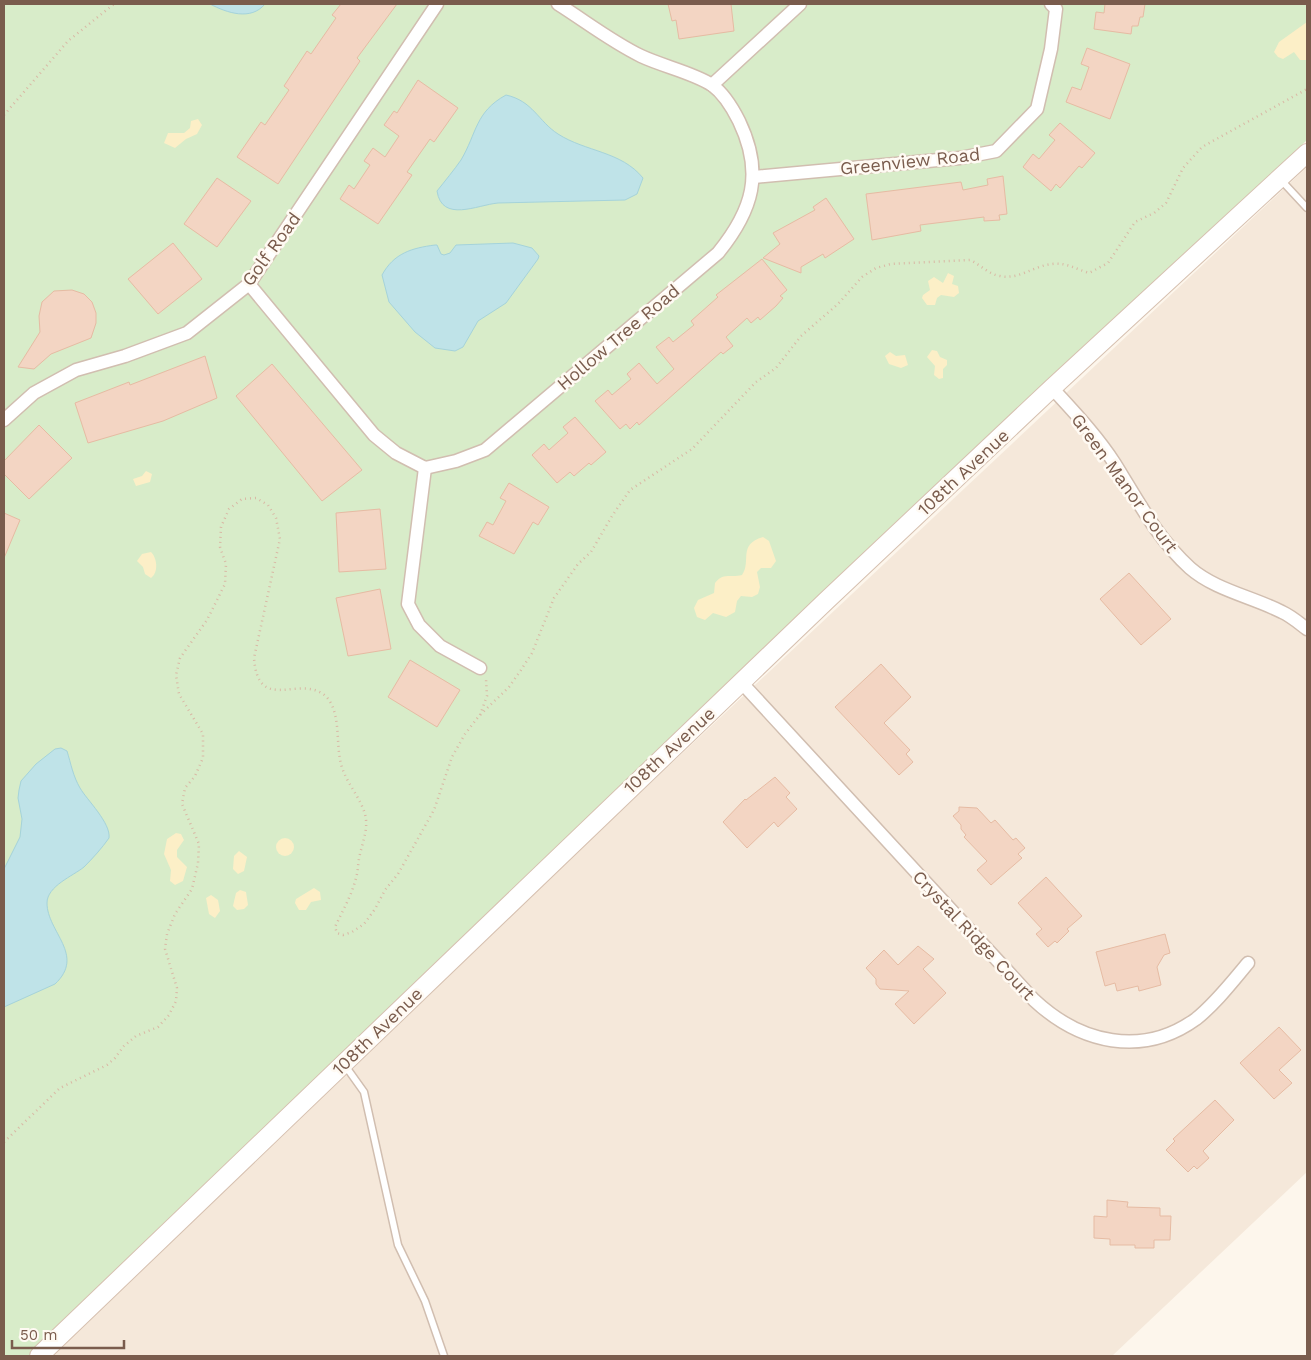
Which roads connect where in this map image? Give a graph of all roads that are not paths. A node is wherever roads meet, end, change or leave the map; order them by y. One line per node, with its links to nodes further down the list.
1 (436, 4): 10 (street, Golf Road)
2 (558, 4): 5 (street, Hollow Tree Road)
3 (800, 4): 5 (street)
4 (1054, 6): 7 (street, Greenview Road)
5 (712, 85): 7 (street, Hollow Tree Road)
6 (1305, 160): 8 (street, 108th Avenue)
7 (754, 177): 13 (street, Hollow Tree Road)
8 (1280, 179): 9 (lane); 11 (street, 108th Avenue)
9 (1307, 208)
10 (249, 284): 12 (street, Golf Road); 13 (street)
11 (1052, 388): 14 (street, Green Manor Court); 16 (street, 108th Avenue)
12 (4, 420)
13 (425, 468): 15 (street)
14 (1307, 629)
15 (480, 668)
16 (741, 682): 17 (street, Crystal Ridge Court); 18 (street, 108th Avenue)
17 (1248, 963)
18 (343, 1064): 19 (street, 108th Avenue); 20 (lane)
19 (39, 1356)
20 (444, 1356)

